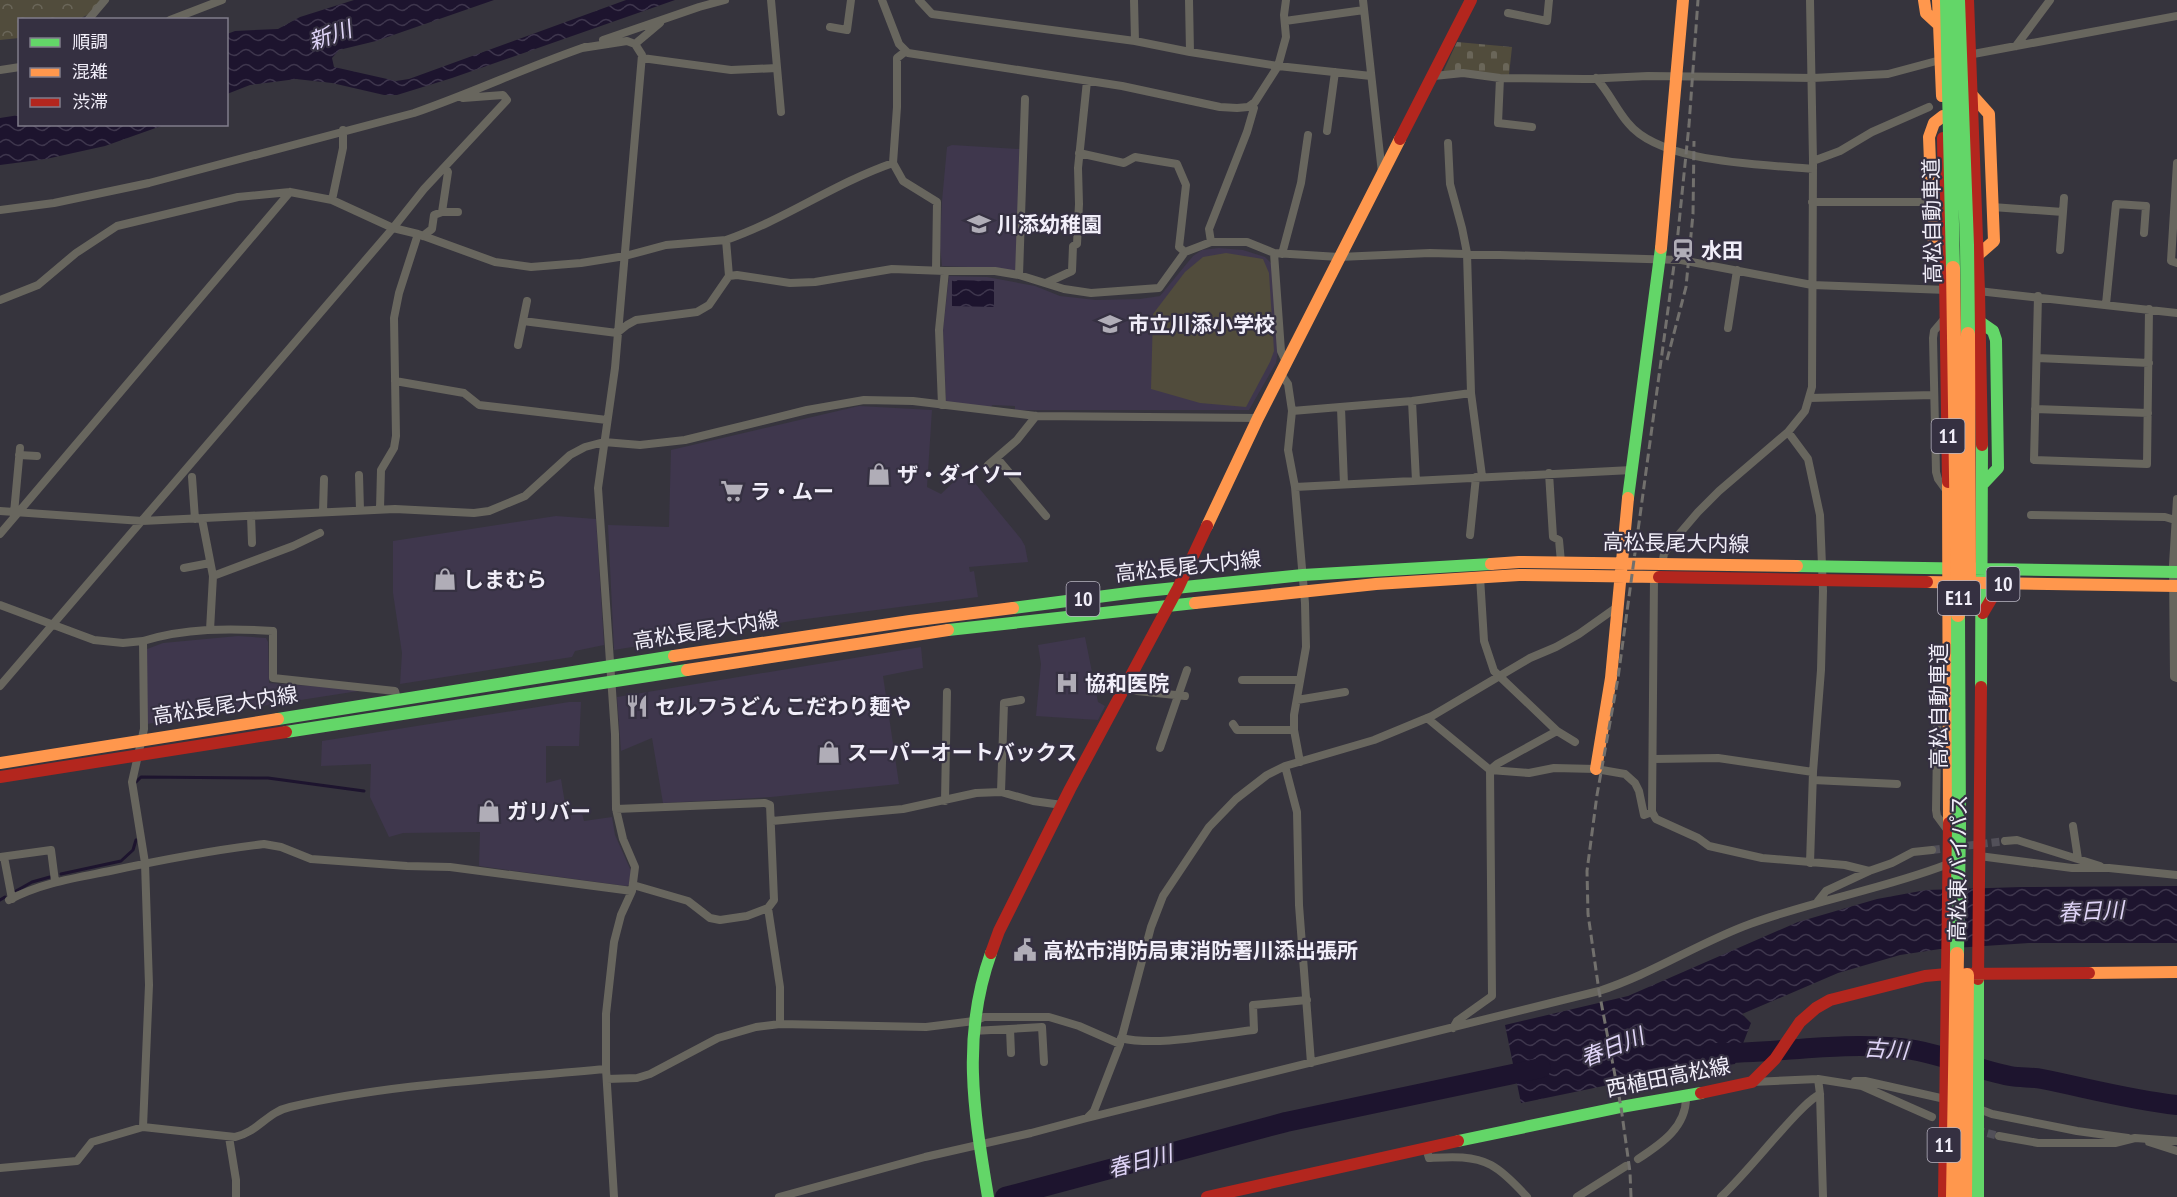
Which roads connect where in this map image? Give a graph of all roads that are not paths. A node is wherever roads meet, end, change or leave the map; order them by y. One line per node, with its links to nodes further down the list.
1 (105, 0): 24 (street)
2 (222, 0): 25 (street)
3 (725, 0): 26 (street)
4 (771, 0): 41 (street)
5 (851, 0): 29 (street)
6 (882, 0): 34 (street)
7 (919, 0): 30 (street)
8 (1134, 0): 30 (street)
9 (1189, 0): 35 (street)
10 (1286, 0): 27 (street)
11 (1363, 0): 21 (street)
12 (1471, 0): 45 (main road)
13 (1549, 0): 22 (street)
14 (1683, 0): 46 (main road)
15 (1810, 0): 49 (street)
16 (1924, 0): 28 (main road)
17 (1938, 0): 28 (main road, 高松東バイパス / 11)
18 (1947, 0): 286 (main road, 高松自動車道 / E11, bridge)
19 (2050, 0): 32 (street)
20 (1967, 2): 36 (main road, 高松東バイパス / 11); 287 (main road, 高松自動車道 / E11, bridge)
21 (1364, 10): 27 (street); 44 (street)
22 (1508, 14)
23 (2177, 17): 32 (street)
24 (90, 18)
25 (175, 18)
26 (665, 19): 31 (street); 33 (street)
27 (1285, 21): 39 (street)
28 (1939, 25): 38 (main road, 高松東バイパス / 11)
29 (830, 27)
30 (1135, 41): 35 (street)
31 (635, 44): 33 (street); 37 (street)
32 (2016, 46): 36 (street)
33 (582, 48): 52 (street)
34 (906, 51): 50 (street); 65 (street)
35 (1190, 52): 39 (street)
36 (1971, 55): 38 (street); 51 (main road, 高松東バイパス / 11)
37 (642, 58): 41 (street); 90 (street)
38 (1940, 59): 49 (street); 57 (main road, 高松東バイパス / 11)
39 (1278, 66): 43 (street); 54 (street)
40 (18, 67): 42 (street)
41 (777, 68): 56 (street)
42 (0, 70)
43 (1335, 72): 44 (street); 60 (street)
44 (1371, 76): 69 (street)
45 (1434, 76): 47 (street); 69 (main road)
46 (1678, 76): 48 (street); 49 (street); 63 (main road)
47 (1500, 78): 48 (street); 58 (street)
48 (1596, 78): 63 (street)
49 (1812, 78): 67 (street)
50 (1088, 81): 54 (street); 64 (street)
51 (1972, 95): 75 (main road); 89 (main road, 高松東バイパス / 11)
52 (455, 99): 59 (street); 68 (street)
53 (1025, 99): 97 (street)
54 (1252, 104): 84 (street)
55 (1929, 107): 67 (street)
56 (781, 112)
57 (1943, 116): 74 (main road); 93 (main road, 高松東バイパス / 11)
58 (1532, 128)
59 (343, 130): 72 (street); 76 (street)
60 (1327, 130)
61 (1308, 135): 87 (street)
62 (1448, 143): 88 (street)
63 (1671, 150): 67 (street); 92 (main road)
64 (1079, 153): 86 (street); 99 (street)
65 (893, 163): 83 (street); 95 (street)
66 (2177, 163): 94 (street)
67 (1813, 165): 73 (street)
68 (445, 167): 77 (street); 80 (street)
69 (1382, 176): 91 (main road)
70 (290, 192): 72 (street); 104 (street); 150 (street)
71 (2064, 198): 79 (street)
72 (332, 200): 80 (street)
73 (1812, 202): 74 (street); 100 (street)
74 (1932, 202): 93 (main road)
75 (1992, 207): 79 (street); 89 (main road)
76 (0, 210)
77 (442, 212): 78 (street); 82 (street)
78 (458, 212)
79 (2063, 212): 85 (street)
80 (393, 228): 82 (street); 156 (street)
81 (2144, 233): 106 (street)
82 (421, 235): 90 (street); 117 (street)
83 (726, 240): 90 (street); 98 (street)
84 (1211, 242): 86 (street); 87 (street)
85 (2060, 250)
86 (1185, 252): 99 (street)
87 (1278, 253): 91 (street); 116 (street)
88 (1467, 254): 91 (street); 92 (street); 118 (street)
89 (1978, 255): 102 (main road, 高松東バイパス / 11)
90 (625, 256): 112 (street)
91 (1339, 257): 116 (main road)
92 (1660, 259): 96 (street); 135 (main road)
93 (1944, 260): 101 (main road, 高松東バイパス / 11)
94 (2177, 263)
95 (941, 270): 97 (street); 98 (street); 122 (street)
96 (1737, 270): 100 (street); 111 (street)
97 (1019, 275): 99 (street)
98 (729, 276): 112 (street)
99 (1046, 283)
100 (1812, 285): 101 (street); 120 (street)
101 (1945, 290): 102 (street); 109 (main road, 高松東バイパス / 11)
102 (1979, 291): 103 (street); 167 (main road, 高松東バイパス / 11)
103 (2038, 296): 106 (street); 114 (street)
104 (0, 300)
105 (527, 301): 110 (street)
106 (2106, 304): 107 (street)
107 (2150, 309): 108 (street); 115 (street)
108 (2177, 313)
109 (1946, 317): 119 (street); 144 (main road, 高松東バイパス / 11)
110 (523, 321): 112 (street); 113 (street)
111 (1728, 328)
112 (617, 333): 129 (street)
113 (518, 345)
114 (2037, 358): 115 (street); 124 (street)
115 (2149, 363): 126 (street)
116 (1284, 368): 125 (street); 128 (main road)
117 (395, 381): 129 (street); 146 (street)
118 (1471, 393): 121 (street); 138 (street)
119 (1934, 395): 120 (street); 144 (street)
120 (1809, 398): 130 (street)
121 (1412, 401): 123 (street); 141 (street)
122 (942, 405): 127 (street); 131 (street)
123 (1341, 408): 125 (street); 142 (street)
124 (2035, 409): 126 (street); 126 (street)
125 (1292, 411): 143 (street)
126 (2148, 413)
127 (1036, 416): 128 (street); 133 (street)
128 (1258, 418): 178 (main road)
129 (607, 420): 131 (street)
130 (1788, 432): 163 (street); 164 (street)
131 (604, 442): 146 (street); 187 (street)
132 (37, 456): 150 (street)
133 (997, 458): 134 (street); 153 (street)
134 (988, 465)
135 (1632, 470): 136 (street); 168 (main road)
136 (1549, 473): 138 (street); 161 (street)
137 (359, 475): 147 (street)
138 (1479, 476): 141 (street); 159 (street)
139 (192, 477): 154 (street)
140 (324, 479): 149 (street)
141 (1416, 481): 142 (street)
142 (1344, 484): 143 (street)
143 (1295, 487): 169 (street)
144 (1949, 492): 166 (main road, 高松東バイパス / 11)
145 (2177, 500): 155 (street)
146 (380, 509): 147 (street)
147 (360, 510): 149 (street)
148 (0, 511): 150 (street)
149 (323, 512): 152 (street)
150 (16, 513): 156 (street); 158 (street)
151 (2031, 515): 155 (street)
152 (251, 516): 154 (street); 160 (street)
153 (1046, 516)
154 (199, 519): 156 (street); 162 (street)
155 (2175, 520): 173 (street)
156 (142, 521): 184 (street)
157 (320, 533): 170 (street)
158 (0, 534)
159 (1470, 535)
160 (252, 543)
161 (1561, 562): 168 (main road, 高松長尾大内線 / 10); 169 (main road, 高松長尾大内線 / 10)
162 (210, 563): 165 (street); 170 (street)
163 (1662, 564): 164 (main road, 高松長尾大内線 / 10); 168 (main road, 高松長尾大内線 / 10)
164 (1821, 567): 166 (main road, 高松長尾大内線 / 10); 174 (street)
165 (184, 568)
166 (1949, 568): 167 (main road, 高松長尾大内線 / 10); 175 (main road, 高松東バイパス / 11)
167 (1982, 568): 173 (main road, 高松長尾大内線 / 10); 176 (main road, 高松東バイパス / 11)
168 (1619, 569): 171 (main road, 高松長尾大内線 / 10); 172 (main road, 高松長尾大内線 / 10); 182 (main road)
169 (1303, 575): 178 (main road, 高松長尾大内線 / 10); 179 (street)
170 (213, 576): 185 (street)
171 (1480, 577): 179 (main road, 高松長尾大内線 / 10); 189 (street)
172 (1654, 577): 174 (main road, 高松長尾大内線 / 10); 210 (street)
173 (2175, 579): 177 (main road, 高松長尾大内線 / 10); 190 (street)
174 (1822, 581): 175 (main road, 高松長尾大内線 / 10); 216 (street)
175 (1949, 583): 176 (main road, 高松長尾大内線 / 10); 233 (main road, 高松東バイパス / 11)
176 (1982, 584): 177 (main road, 高松長尾大内線 / 10); 183 (main road, 高松東バイパス / 11)
177 (2010, 584): 183 (main road)
178 (1178, 588): 181 (main road); 187 (main road, 高松長尾大内線 / 10)
179 (1304, 593): 181 (main road, 高松長尾大内線 / 10); 192 (street)
180 (0, 605): 184 (street)
181 (1167, 607): 193 (main road, 高松長尾大内線 / 10); 195 (main road)
182 (1617, 607): 189 (street); 214 (main road)
183 (1982, 617): 232 (main road, 高松東バイパス / 11)
184 (53, 625): 186 (street); 194 (street)
185 (210, 630): 186 (street); 199 (street)
186 (143, 641): 206 (street)
187 (610, 666): 193 (street); 199 (main road, 高松長尾大内線 / 10)
188 (1187, 670): 198 (street)
189 (1500, 675): 202 (street); 205 (street)
190 (2177, 678)
191 (1242, 680): 192 (street)
192 (1300, 680): 201 (street)
193 (612, 682): 209 (main road, 高松長尾大内線 / 10); 222 (street)
194 (0, 686)
195 (1124, 687): 198 (street); 221 (main road)
196 (947, 692): 220 (street)
197 (1345, 692): 201 (street)
198 (1181, 696): 208 (street)
199 (397, 699): 206 (main road, 高松長尾大内線 / 10)
200 (1022, 700): 219 (street)
201 (1297, 700): 204 (street)
202 (1427, 718): 211 (street); 215 (street)
203 (1233, 724): 204 (street)
204 (1294, 730): 211 (street)
205 (1557, 731): 207 (street); 215 (street)
206 (142, 740): 209 (street); 212 (main road, 高松長尾大内線 / 10)
207 (1575, 742)
208 (1160, 748)
209 (139, 755): 217 (main road, 高松長尾大内線 / 10); 230 (street)
210 (1654, 759): 216 (street); 223 (street)
211 (1300, 762): 213 (street)
212 (0, 763)
213 (1285, 766): 244 (street); 249 (street)
214 (1596, 769): 215 (street); 223 (street)
215 (1490, 770): 247 (street)
216 (1813, 776): 218 (street); 231 (street)
217 (0, 777)
218 (1897, 784)
219 (1001, 792): 220 (street); 221 (street)
220 (945, 801): 224 (street)
221 (1062, 805): 246 (main road)
222 (616, 809): 224 (street); 238 (street)
223 (1652, 812): 231 (street)
224 (772, 821): 240 (street)
225 (2073, 826): 229 (street)
226 (2005, 841): 229 (street)
227 (1932, 850): 235 (street)
228 (2, 857): 237 (street); 237 (street)
229 (2078, 859): 234 (street)
230 (144, 863): 237 (street); 238 (street); 264 (street)
231 (1810, 863): 235 (street)
232 (1979, 863): 234 (street); 241 (main road, 高松東バイパス / 11)
233 (1948, 868): 239 (street); 242 (main road, 高松東バイパス / 11)
234 (2109, 868): 236 (street)
235 (1869, 871): 239 (street)
236 (2177, 875)
237 (55, 881)
238 (632, 888): 240 (street); 253 (street)
239 (1818, 902): 247 (street)
240 (768, 908): 245 (street)
241 (1978, 966): 242 (main road, 西植田高松線); 243 (main road, 西植田高松線); 261 (main road, 高松東バイパス / 11)
242 (1947, 968): 254 (main road, 西植田高松線); 260 (main road, 高松東バイパス / 11)
243 (2177, 972)
244 (1307, 1000): 249 (street); 252 (street)
245 (780, 1024): 246 (street); 255 (street)
246 (973, 1026): 248 (street); 249 (street); 270 (main road)
247 (1453, 1028): 252 (street)
248 (1010, 1029): 250 (street); 251 (street)
249 (1120, 1041): 263 (street)
250 (1011, 1053)
251 (1044, 1062)
252 (1311, 1063): 263 (street)
253 (606, 1069): 255 (street); 266 (street)
254 (1757, 1078): 256 (street); 259 (main road, 西植田高松線)
255 (607, 1079): 277 (street)
256 (1818, 1079): 257 (street); 258 (street)
257 (1833, 1080): 260 (street); 262 (street)
258 (1821, 1094): 283 (street); 284 (street)
259 (1686, 1096): 271 (main road, 西植田高松線); 273 (street)
260 (1946, 1096): 285 (main road, 高松東バイパス / 11)
261 (1979, 1105): 267 (street); 288 (main road, 高松東バイパス / 11)
262 (1932, 1117)
263 (1088, 1118): 270 (street)
264 (143, 1127): 266 (street); 275 (street)
265 (1999, 1136): 267 (street)
266 (229, 1137): 276 (street)
267 (2135, 1138): 268 (street)
268 (2149, 1139): 269 (street); 272 (street)
269 (2177, 1141)
270 (980, 1148): 278 (street); 279 (main road)
271 (1426, 1148): 280 (main road, 西植田高松線); 281 (street)
272 (2177, 1151)
273 (1638, 1158)
274 (1626, 1166): 282 (street)
275 (0, 1168)
276 (236, 1197)
277 (614, 1197)
278 (779, 1197)
279 (988, 1197)
280 (1207, 1197)
281 (1527, 1197)
282 (1577, 1197)
283 (1721, 1197)
284 (1823, 1197)
285 (1944, 1197)
286 (1953, 1197)
287 (1965, 1197)
288 (1978, 1197)

